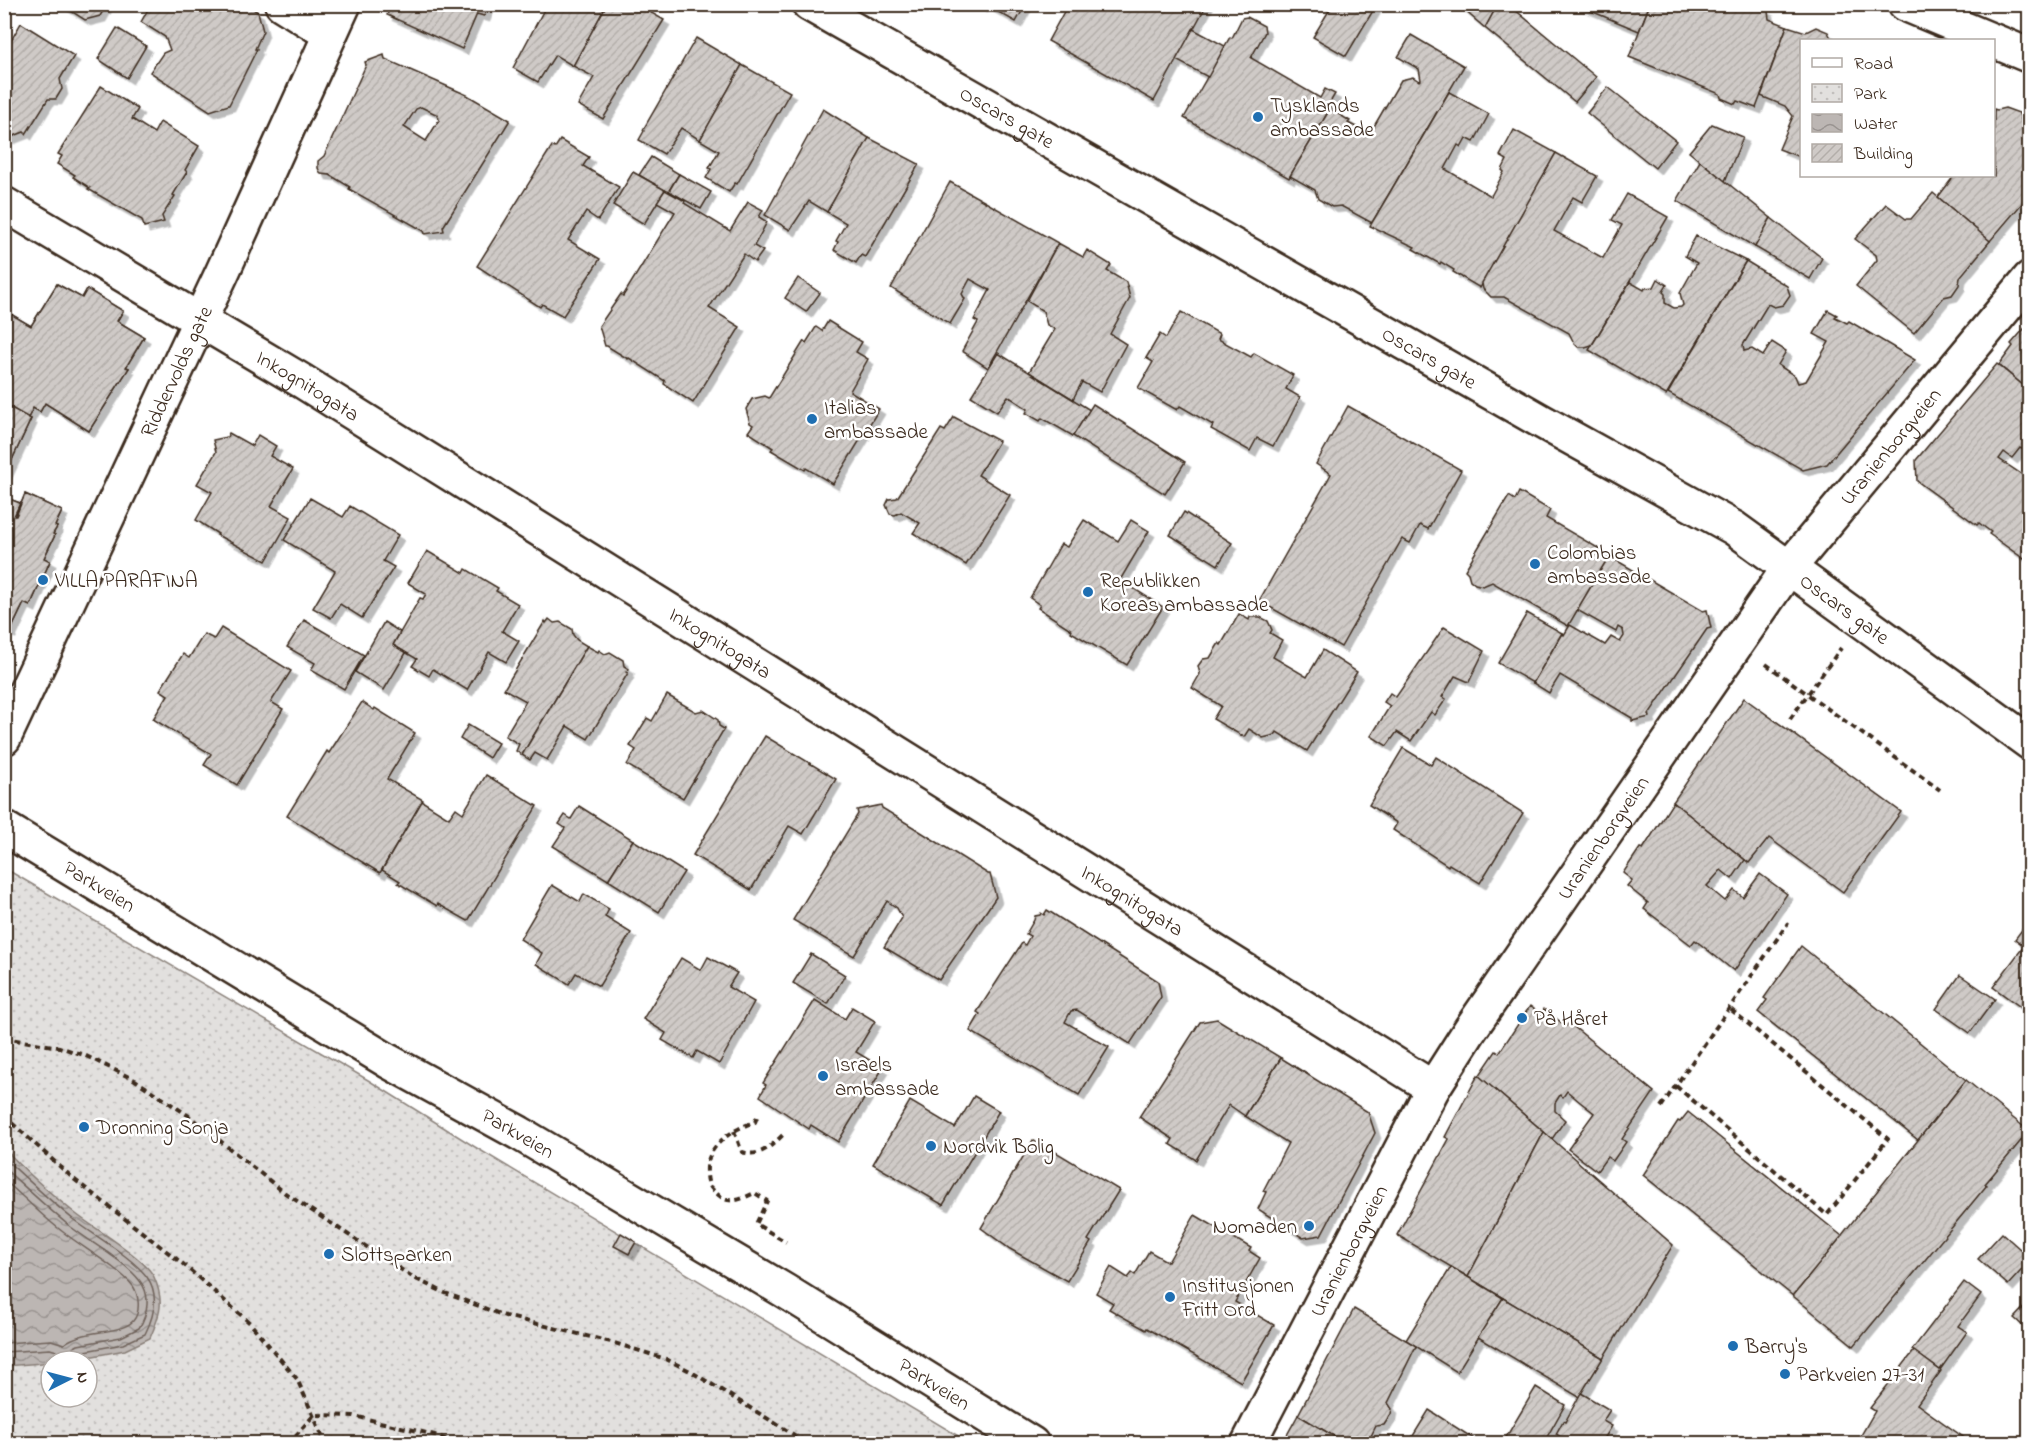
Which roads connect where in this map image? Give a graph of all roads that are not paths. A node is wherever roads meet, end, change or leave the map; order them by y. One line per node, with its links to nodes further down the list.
1 (282, 4): 4 (street)
2 (809, 4): 11 (street, Oscars gate)
3 (1905, 4): 5 (street)
4 (339, 12): 10 (street, Riddervolds gate)
5 (1987, 39)
6 (1995, 42): 7 (street)
7 (2030, 56)
8 (4, 204): 10 (street, Inkognitogata)
9 (2030, 278): 11 (street, Uranienborgveien)
10 (199, 320): 12 (street, Riddervolds gate); 15 (street, Inkognitogata)
11 (1788, 569): 13 (street, Oscars gate); 15 (street, Uranienborgveien)
12 (4, 738)
13 (2030, 743)
14 (4, 828): 16 (street, Parkveien)
15 (1433, 1088): 17 (street, Uranienborgveien)
16 (1032, 1443)
17 (1248, 1443)

